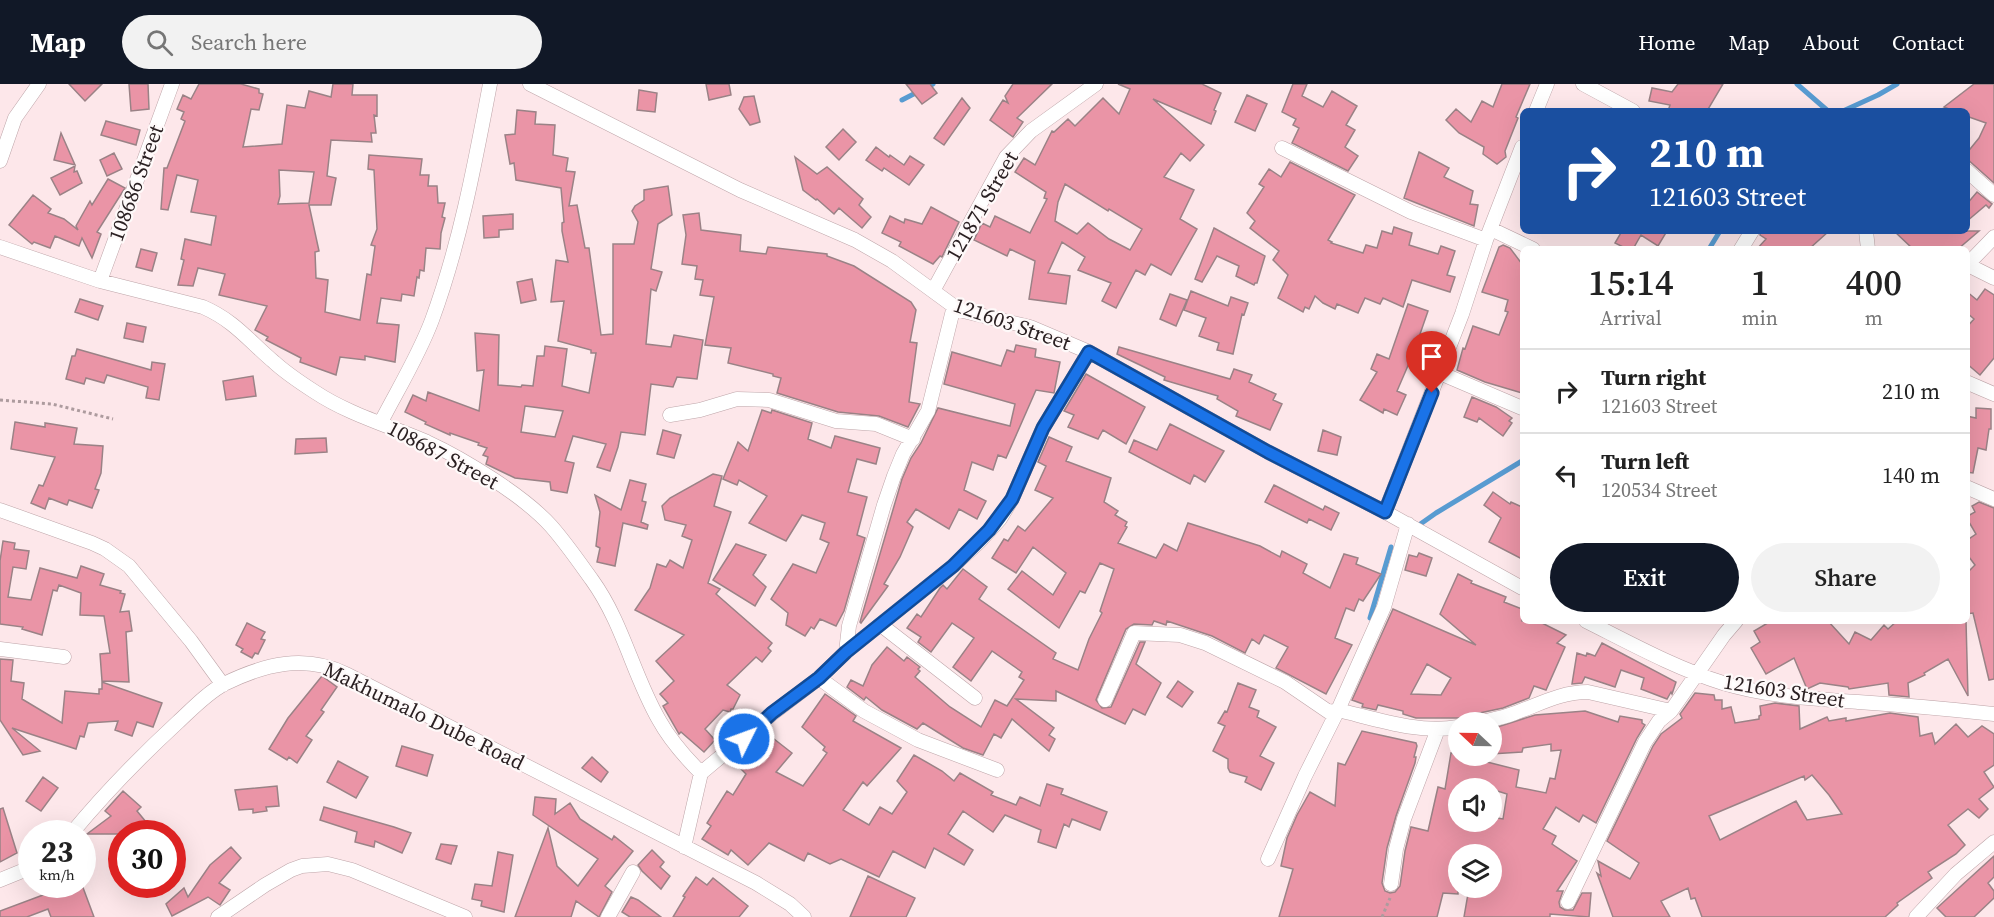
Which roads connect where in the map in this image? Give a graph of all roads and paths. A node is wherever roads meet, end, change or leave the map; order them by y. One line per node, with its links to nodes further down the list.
1 (39, 84): 12 (street)
2 (172, 84): 22 (street, 108686 Street)
3 (490, 84): 33 (street)
4 (530, 84): 23 (street, 121603 Street)
5 (1096, 84): 23 (street, 121871 Street)
6 (1547, 84): 8 (street)
7 (1583, 84): 9 (street)
8 (1537, 108)
9 (1627, 108)
10 (1282, 148): 15 (street)
11 (1520, 152): 15 (street)
12 (0, 161)
13 (1970, 174): 14 (street)
14 (1994, 195)
15 (1489, 234): 17 (street); 26 (street)
16 (1994, 237): 19 (street)
17 (1524, 246)
18 (0, 247): 22 (street, 108687 Street)
19 (1970, 263)
20 (1970, 267): 21 (street)
21 (1994, 278)
22 (100, 281): 33 (street, 108687 Street)
23 (933, 291): 24 (street, 121603 Street)
24 (954, 306): 25 (street, 121603 Street); 34 (street)
25 (1089, 352): 38 (street, 121603 Street); 43 (street)
26 (1440, 373): 30 (street); 38 (street)
27 (1970, 384): 28 (street)
28 (1994, 394)
29 (0, 400): 32 (path)
30 (1520, 407)
31 (670, 416): 34 (street)
32 (113, 419)
33 (381, 423): 59 (street, 108687 Street)
34 (913, 439): 45 (street)
35 (1970, 489): 36 (street)
36 (1994, 499)
37 (0, 510): 49 (street)
38 (1385, 512): 39 (street, 121603 Street)
39 (1408, 524): 40 (street, 121603 Street); 52 (street)
40 (1520, 587)
41 (1592, 624): 47 (street, 121603 Street)
42 (1734, 624): 47 (street)
43 (881, 625): 45 (street); 50 (street)
44 (0, 649): 46 (street)
45 (846, 652): 48 (street)
46 (64, 657)
47 (1696, 673): 53 (street); 54 (street, 121603 Street)
48 (819, 678): 58 (street); 59 (street)
49 (223, 685): 60 (street, Makhumalo Dube Road); 62 (street, Makhumalo Dube Road)
50 (975, 698)
51 (1105, 700): 52 (street)
52 (1338, 711): 57 (street); 63 (street)
53 (1671, 711): 55 (street); 68 (street)
54 (1994, 714)
55 (1502, 717)
56 (1448, 728): 57 (street)
57 (1438, 729): 67 (street)
58 (997, 770)
59 (701, 773): 62 (street)
60 (83, 820)
61 (1994, 842): 74 (street)
62 (684, 847): 72 (street, Makhumalo Dube Road)
63 (1268, 859)
64 (633, 872): 71 (street)
65 (18, 873): 66 (street)
66 (0, 880)
67 (1391, 884): 73 (path)
68 (1568, 902)
69 (218, 917): 70 (street)
70 (465, 917)
71 (608, 917)
72 (804, 917)
73 (1382, 917)
74 (1916, 917)

